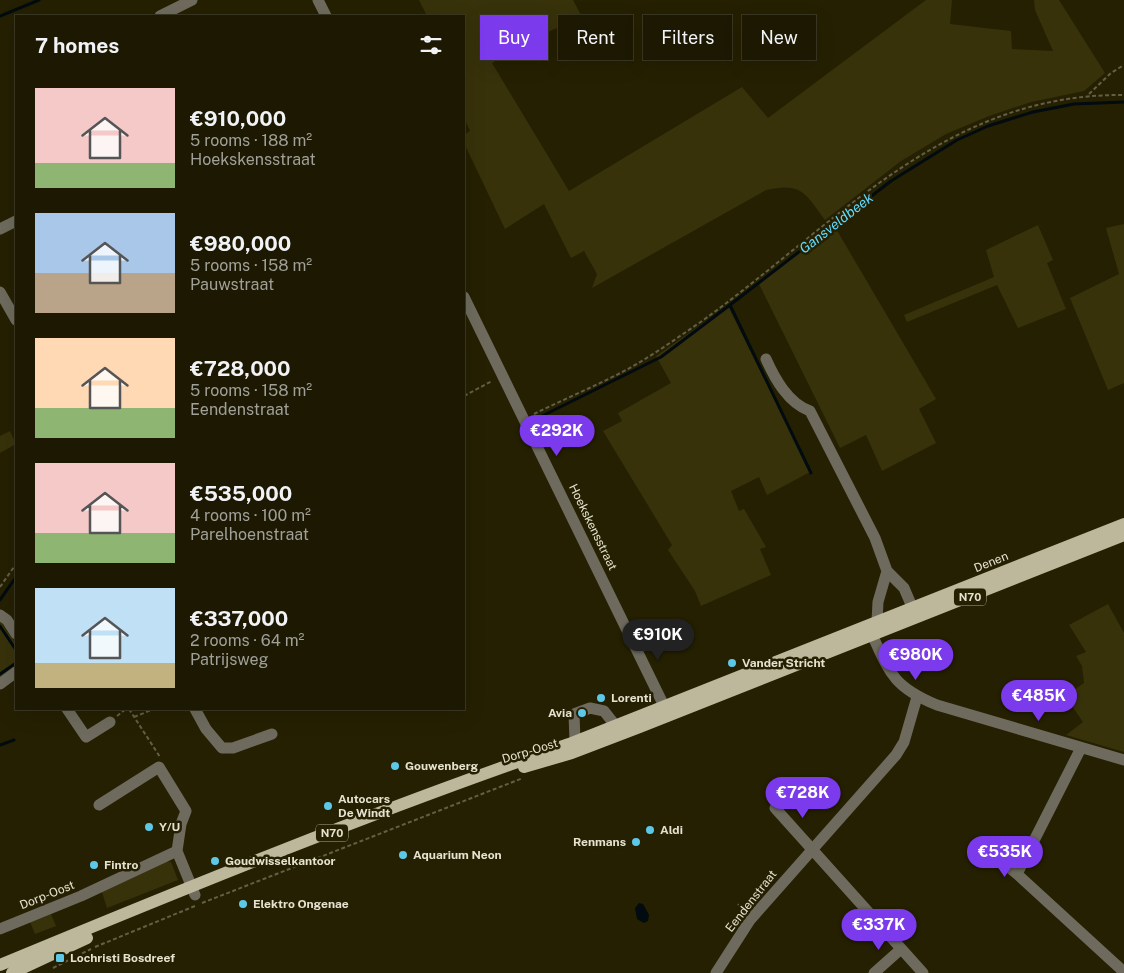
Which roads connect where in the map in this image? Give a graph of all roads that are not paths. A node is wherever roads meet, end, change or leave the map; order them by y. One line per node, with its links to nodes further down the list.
1 (192, 0): 3 (street)
2 (318, 0): 4 (street)
3 (162, 15)
4 (326, 15)
5 (15, 222): 6 (street)
6 (0, 229)
7 (0, 292): 9 (street)
8 (465, 299): 23 (street, Hoekskensstraat)
9 (15, 318)
10 (766, 358): 13 (street)
11 (1124, 524): 14 (main road, Denen / N70)
12 (1124, 535): 14 (main road, Denen / N70)
13 (887, 571): 14 (street); 16 (street)
14 (914, 613): 16 (main road, Denen / N70)
15 (0, 616): 17 (street)
16 (873, 627): 20 (street); 23 (main road, Dorp-Oost / N70)
17 (15, 633)
18 (15, 673): 19 (street)
19 (0, 684)
20 (917, 697): 28 (street); 33 (street, Eendenstraat)
21 (68, 710): 24 (street)
22 (196, 710): 26 (street)
23 (667, 710): 25 (main road, Dorp-Oost / N70); 27 (main road, Dorp-Oost / N70)
24 (110, 722)
25 (615, 725): 27 (main road, Dorp-Oost / N70); 27 (street)
26 (272, 734)
27 (572, 746): 36 (main road, Dorp-Oost / N70)
28 (1080, 748): 29 (street); 35 (street)
29 (1124, 760)
30 (98, 805): 34 (street)
31 (775, 808): 33 (street)
32 (984, 847): 35 (street)
33 (812, 848): 38 (street); 42 (street, Eendenstraat)
34 (177, 851): 36 (street); 37 (street, Dorp-Oost)
35 (1017, 874): 40 (street)
36 (194, 891): 39 (main road, Dorp-Oost / N70); 41 (main road, Dorp-Oost / N70)
37 (0, 929)
38 (901, 949): 43 (street); 44 (street)
39 (0, 965)
40 (1124, 972)
41 (12, 973)
42 (716, 973)
43 (874, 973)
44 (923, 973)

